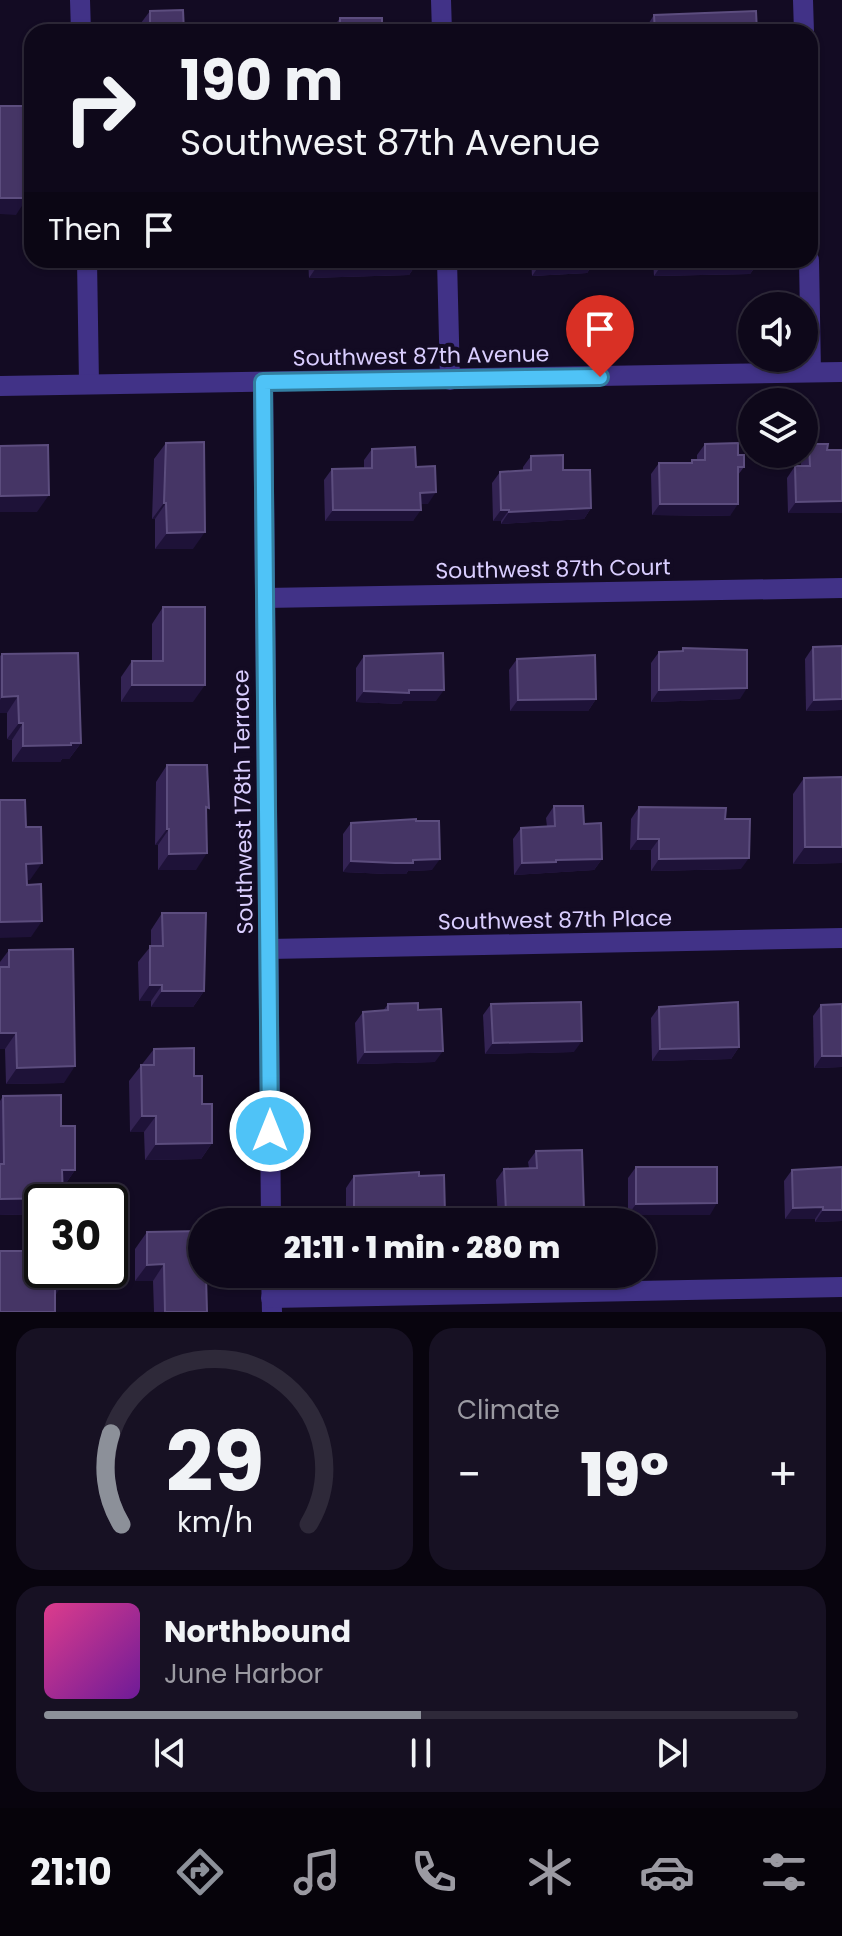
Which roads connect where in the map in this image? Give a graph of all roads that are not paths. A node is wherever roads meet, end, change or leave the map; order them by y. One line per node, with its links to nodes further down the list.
1 (80, 0): 4 (street)
2 (441, 0): 5 (street)
3 (803, 0): 6 (street)
4 (81, 24)
5 (442, 24)
6 (804, 24)
7 (87, 268): 16 (street)
8 (447, 268): 14 (street)
9 (809, 268): 10 (street)
10 (810, 292)
11 (811, 372): 14 (street, Southwest 87th Avenue)
12 (818, 372): 13 (street, Southwest 87th Avenue)
13 (842, 372)
14 (450, 380): 15 (street, Southwest 87th Avenue)
15 (263, 382): 16 (street, Southwest 87th Avenue); 19 (street, Southwest 178th Terrace)
16 (89, 384): 17 (street, Southwest 87th Avenue)
17 (0, 386)
18 (842, 588): 19 (street, Southwest 87th Court)
19 (265, 598): 21 (street, Southwest 178th Terrace)
20 (842, 938): 21 (street, Southwest 87th Place)
21 (269, 949): 22 (street, Southwest 178th Terrace)
22 (271, 1208)
23 (842, 1287): 24 (street)
24 (272, 1305)

